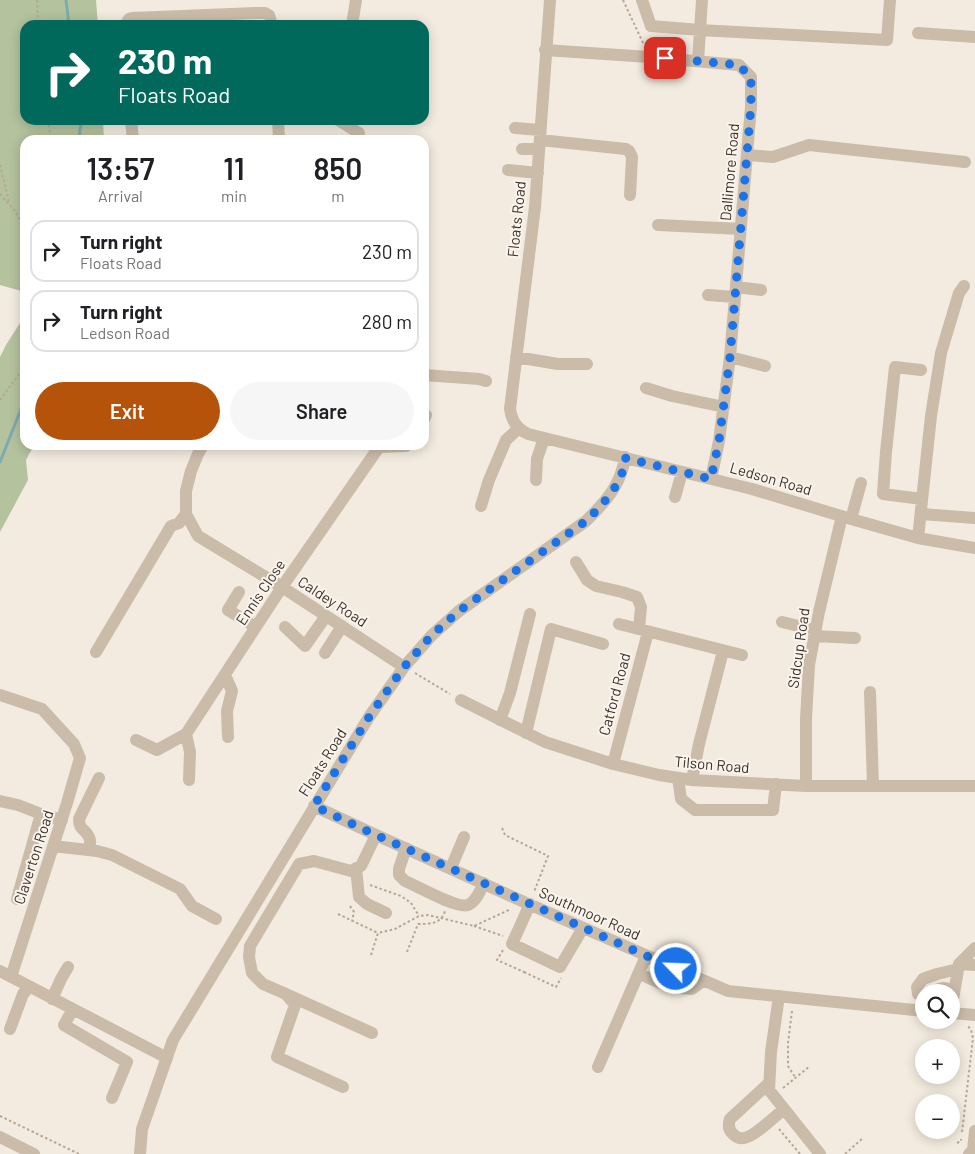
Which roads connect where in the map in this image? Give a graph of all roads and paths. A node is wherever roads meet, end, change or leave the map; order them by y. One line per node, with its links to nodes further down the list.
1 (37, 0): 8 (path)
2 (356, 0): 11 (street)
3 (550, 0): 15 (street, Floats Road)
4 (623, 0): 16 (path)
5 (642, 0): 12 (street)
6 (698, 0): 12 (street)
7 (890, 0): 12 (street)
8 (38, 20)
9 (129, 20): 10 (street)
10 (270, 20)
11 (353, 20)
12 (700, 30): 17 (street)
13 (918, 33): 14 (street)
14 (975, 37)
15 (545, 50): 16 (street, Dallimore Road); 21 (street, Floats Road)
16 (649, 57): 17 (street, Dallimore Road)
17 (698, 61): 23 (street, Dallimore Road)
18 (346, 125): 20 (street)
19 (515, 128): 21 (street)
20 (359, 134)
21 (540, 140): 22 (street); 27 (street, Floats Road); 29 (street)
22 (522, 149)
23 (747, 155): 24 (street); 33 (street, Dallimore Road)
24 (965, 162)
25 (0, 166): 30 (path)
26 (508, 170): 27 (street)
27 (538, 173): 38 (street, Floats Road)
28 (0, 194): 30 (path)
29 (630, 195)
30 (10, 204): 31 (path)
31 (20, 221)
32 (658, 225): 33 (street)
33 (741, 229): 36 (street, Dallimore Road)
34 (964, 286): 58 (street)
35 (760, 290): 36 (street)
36 (736, 292): 37 (street); 39 (street, Dallimore Road)
37 (708, 295)
38 (516, 357): 40 (street); 49 (street, Floats Road)
39 (730, 357): 41 (street); 48 (street, Dallimore Road)
40 (587, 364)
41 (766, 366)
42 (921, 370): 58 (street)
43 (20, 373): 47 (path)
44 (429, 375): 45 (street)
45 (486, 381)
46 (646, 388): 48 (street)
47 (0, 400)
48 (724, 408): 55 (street, Dallimore Road)
49 (523, 431): 50 (street, Ledson Road); 60 (street)
50 (544, 438): 53 (street, Ledson Road); 56 (street)
51 (200, 450): 61 (street)
52 (377, 450): 68 (street, Ennis Close)
53 (625, 458): 54 (street, Ledson Road); 85 (street, Floats Road)
54 (682, 472): 55 (street, Ledson Road); 59 (street)
55 (711, 479): 63 (street, Ledson Road)
56 (536, 480)
57 (861, 483): 63 (street, Sidcup Road)
58 (923, 493): 62 (street)
59 (675, 496)
60 (481, 506)
61 (186, 514): 68 (street, Caldey Road); 82 (street)
62 (921, 514): 64 (street); 65 (street)
63 (847, 518): 65 (street, Ledson Road); 78 (street, Sidcup Road)
64 (975, 518)
65 (918, 538): 66 (street, Ledson Road)
66 (975, 548)
67 (576, 562): 77 (street, Catford Road)
68 (282, 587): 71 (street, Caldey Road); 75 (street, Ennis Close)
69 (239, 592): 75 (street)
70 (530, 614): 90 (street)
71 (326, 616): 74 (street, Caldey Road); 76 (street)
72 (782, 622): 78 (street)
73 (619, 624): 77 (street)
74 (342, 626): 83 (street); 85 (street, Caldey Road)
75 (256, 627): 86 (street, Ennis Close)
76 (285, 627)
77 (643, 630): 81 (street); 95 (street, Catford Road)
78 (814, 633): 79 (street); 101 (street, Sidcup Road)
79 (855, 638)
80 (602, 644): 91 (street)
81 (723, 650): 84 (street); 99 (street)
82 (96, 652)
83 (325, 653)
84 (742, 655)
85 (404, 667): 89 (path); 105 (street, Floats Road)
86 (225, 675): 92 (street, Ennis Close); 93 (street)
87 (870, 692): 102 (street)
88 (0, 695): 107 (street, Claverton Road)
89 (460, 700): 90 (street, Tilson Road)
90 (500, 720): 91 (street, Tilson Road)
91 (526, 733): 95 (street, Tilson Road)
92 (186, 734): 94 (street, Ennis Close); 98 (street)
93 (228, 737)
94 (136, 740)
95 (613, 764): 97 (street, Tilson Road)
96 (99, 778): 113 (street)
97 (678, 778): 99 (street, Tilson Road); 100 (street)
98 (189, 780)
99 (692, 780): 100 (street, Tilson Road)
100 (776, 784): 101 (street, Tilson Road)
101 (806, 786): 102 (street, Tilson Road)
102 (873, 786): 103 (street, Tilson Road)
103 (975, 786)
104 (0, 801): 106 (street, Claverton Road)
105 (314, 806): 109 (street, Southmoor Road); 155 (street, Floats Road)
106 (41, 814): 107 (street, Claverton Road); 118 (street)
107 (62, 820): 111 (street, Claverton Road)
108 (502, 828): 119 (path)
109 (376, 835): 112 (street, Southmoor Road); 114 (street)
110 (464, 837): 115 (street)
111 (53, 846): 113 (street); 136 (street, Claverton Road)
112 (406, 848): 115 (street, Southmoor Road); 116 (street)
113 (93, 851): 123 (street)
114 (356, 868): 117 (street); 143 (street)
115 (451, 868): 116 (street, Southmoor Road)
116 (484, 883): 119 (street, Southmoor Road)
117 (357, 884): 120 (street); 126 (path)
118 (17, 899)
119 (527, 903): 125 (street, Southmoor Road); 125 (street)
120 (386, 913)
121 (338, 914): 126 (path)
122 (443, 918): 130 (path)
123 (216, 919)
124 (474, 926): 127 (path)
125 (583, 928): 132 (street, Southmoor Road)
126 (378, 934): 131 (path)
127 (504, 937)
128 (505, 946): 137 (path)
129 (975, 948): 135 (street)
130 (407, 952)
131 (371, 956)
132 (646, 956): 138 (street); 139 (street, Southmoor Road)
133 (975, 965): 135 (street)
134 (68, 967): 145 (street)
135 (958, 967): 140 (street); 141 (street)
136 (5, 974): 142 (street, Claverton Road)
137 (523, 974)
138 (640, 974): 139 (street); 156 (street)
139 (703, 981): 144 (street, Southmoor Road)
140 (919, 984)
141 (955, 984)
142 (29, 987): 145 (street, Claverton Road); 152 (street)
143 (286, 994): 153 (street); 159 (street)
144 (779, 996): 147 (street, Southmoor Road); 158 (street)
145 (52, 999): 146 (street, Claverton Road)
146 (73, 1009): 155 (street, Claverton Road); 160 (street)
147 (915, 1010)
148 (792, 1011): 157 (path)
149 (960, 1016): 150 (street)
150 (975, 1016)
151 (964, 1025): 154 (path)
152 (10, 1029)
153 (372, 1033)
154 (974, 1041): 167 (path)
155 (167, 1058): 170 (street, Floats Road)
156 (598, 1067)
157 (796, 1077)
158 (769, 1083): 161 (street); 161 (street)
159 (343, 1087)
160 (112, 1098)
161 (784, 1109): 172 (street)
162 (0, 1116): 169 (path)
163 (779, 1128): 171 (path)
164 (975, 1131): 174 (street)
165 (0, 1137): 168 (street)
166 (863, 1138): 173 (path)
167 (957, 1143)
168 (27, 1152)
169 (79, 1154)
170 (140, 1154)
171 (800, 1154)
172 (820, 1154)
173 (845, 1154)
174 (969, 1154)

